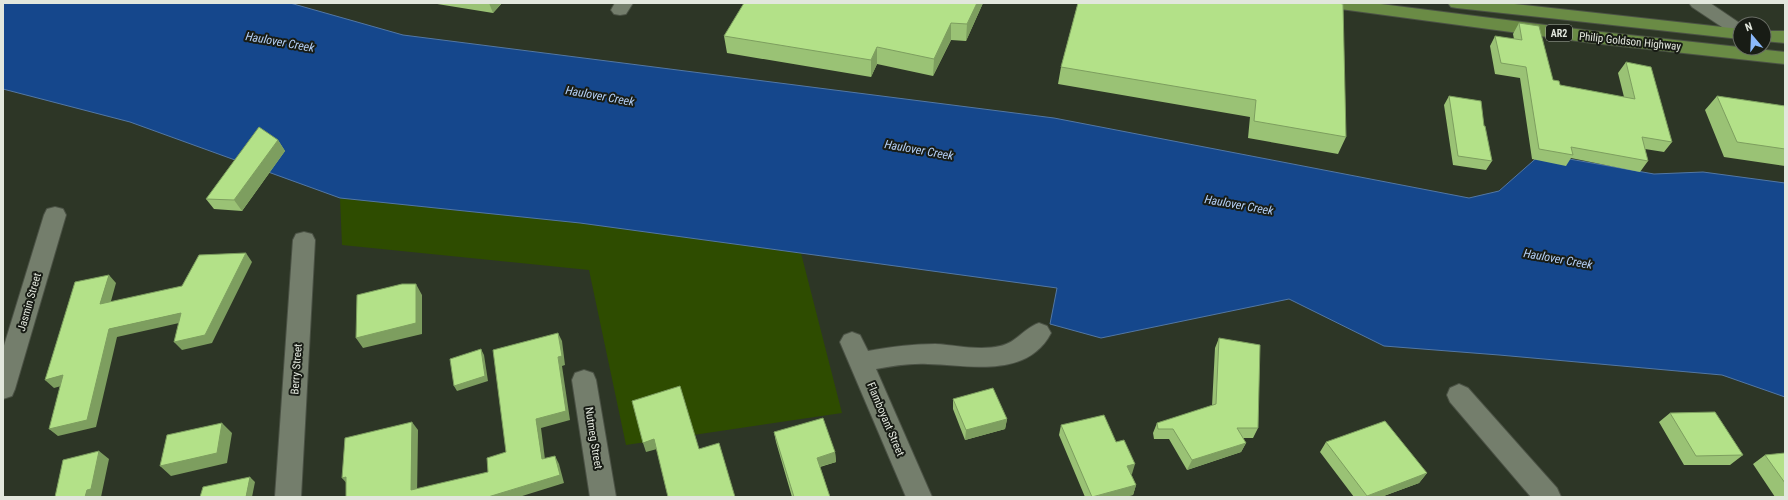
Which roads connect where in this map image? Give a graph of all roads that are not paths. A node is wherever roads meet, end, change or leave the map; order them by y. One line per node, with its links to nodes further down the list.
1 (1333, 3): 8 (main road, Philip Goldson Highway / AR2)
2 (1457, 3): 5 (main road, Philip Goldson Highway / AR2)
3 (1698, 3): 4 (street)
4 (1732, 26)
5 (1732, 31)
6 (1772, 37): 7 (main road)
7 (1785, 38)
8 (1785, 58)
9 (54, 215): 13 (street, Jasmin Street)
10 (304, 240): 15 (street, Berry Street)
11 (1039, 333): 17 (street, Flamboyant Street)
12 (584, 380): 16 (street, Nutmeg Street)
13 (3, 389)
14 (1459, 395): 18 (street)
15 (288, 497)
16 (603, 497)
17 (919, 497)
18 (1548, 497)

